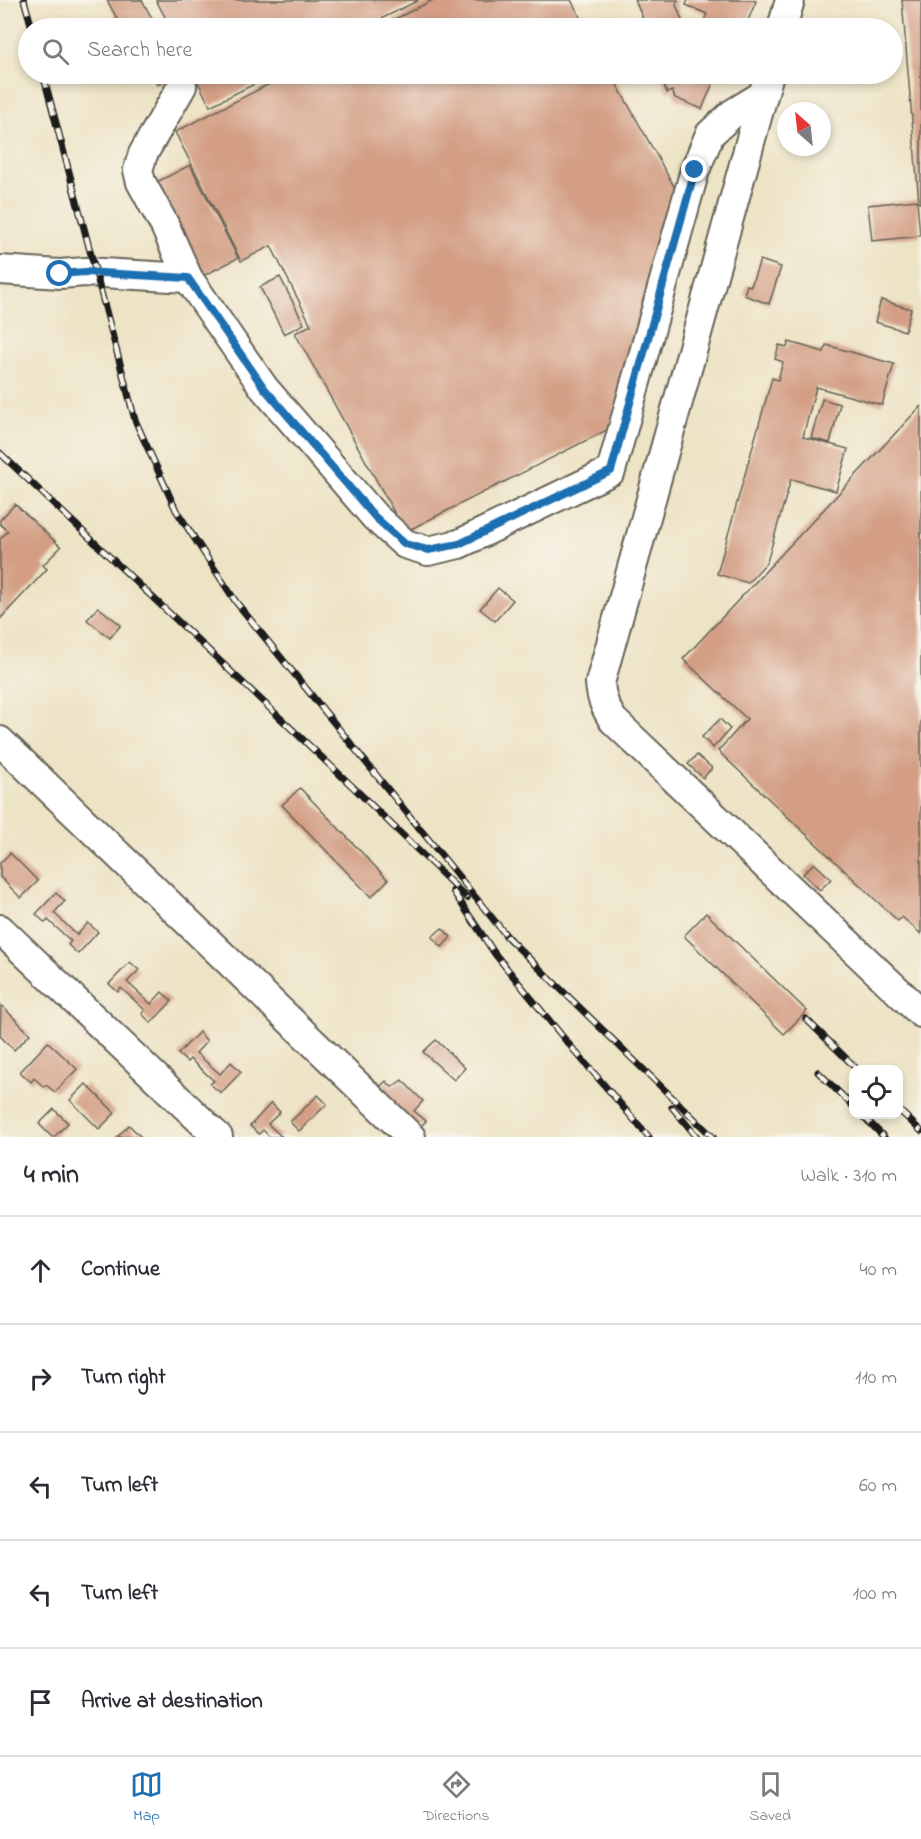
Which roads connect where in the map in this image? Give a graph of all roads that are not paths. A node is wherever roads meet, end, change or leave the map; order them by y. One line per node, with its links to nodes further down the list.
1 (790, 0): 2 (street)
2 (785, 18)
3 (766, 84): 7 (street); 8 (street)
4 (182, 86): 6 (street)
5 (0, 270): 6 (street)
6 (188, 278): 7 (street)
7 (611, 471): 8 (street)
8 (656, 482): 11 (street)
9 (0, 741): 13 (street)
10 (0, 929): 12 (street)
11 (921, 1013)
12 (218, 1137)
13 (411, 1137)

